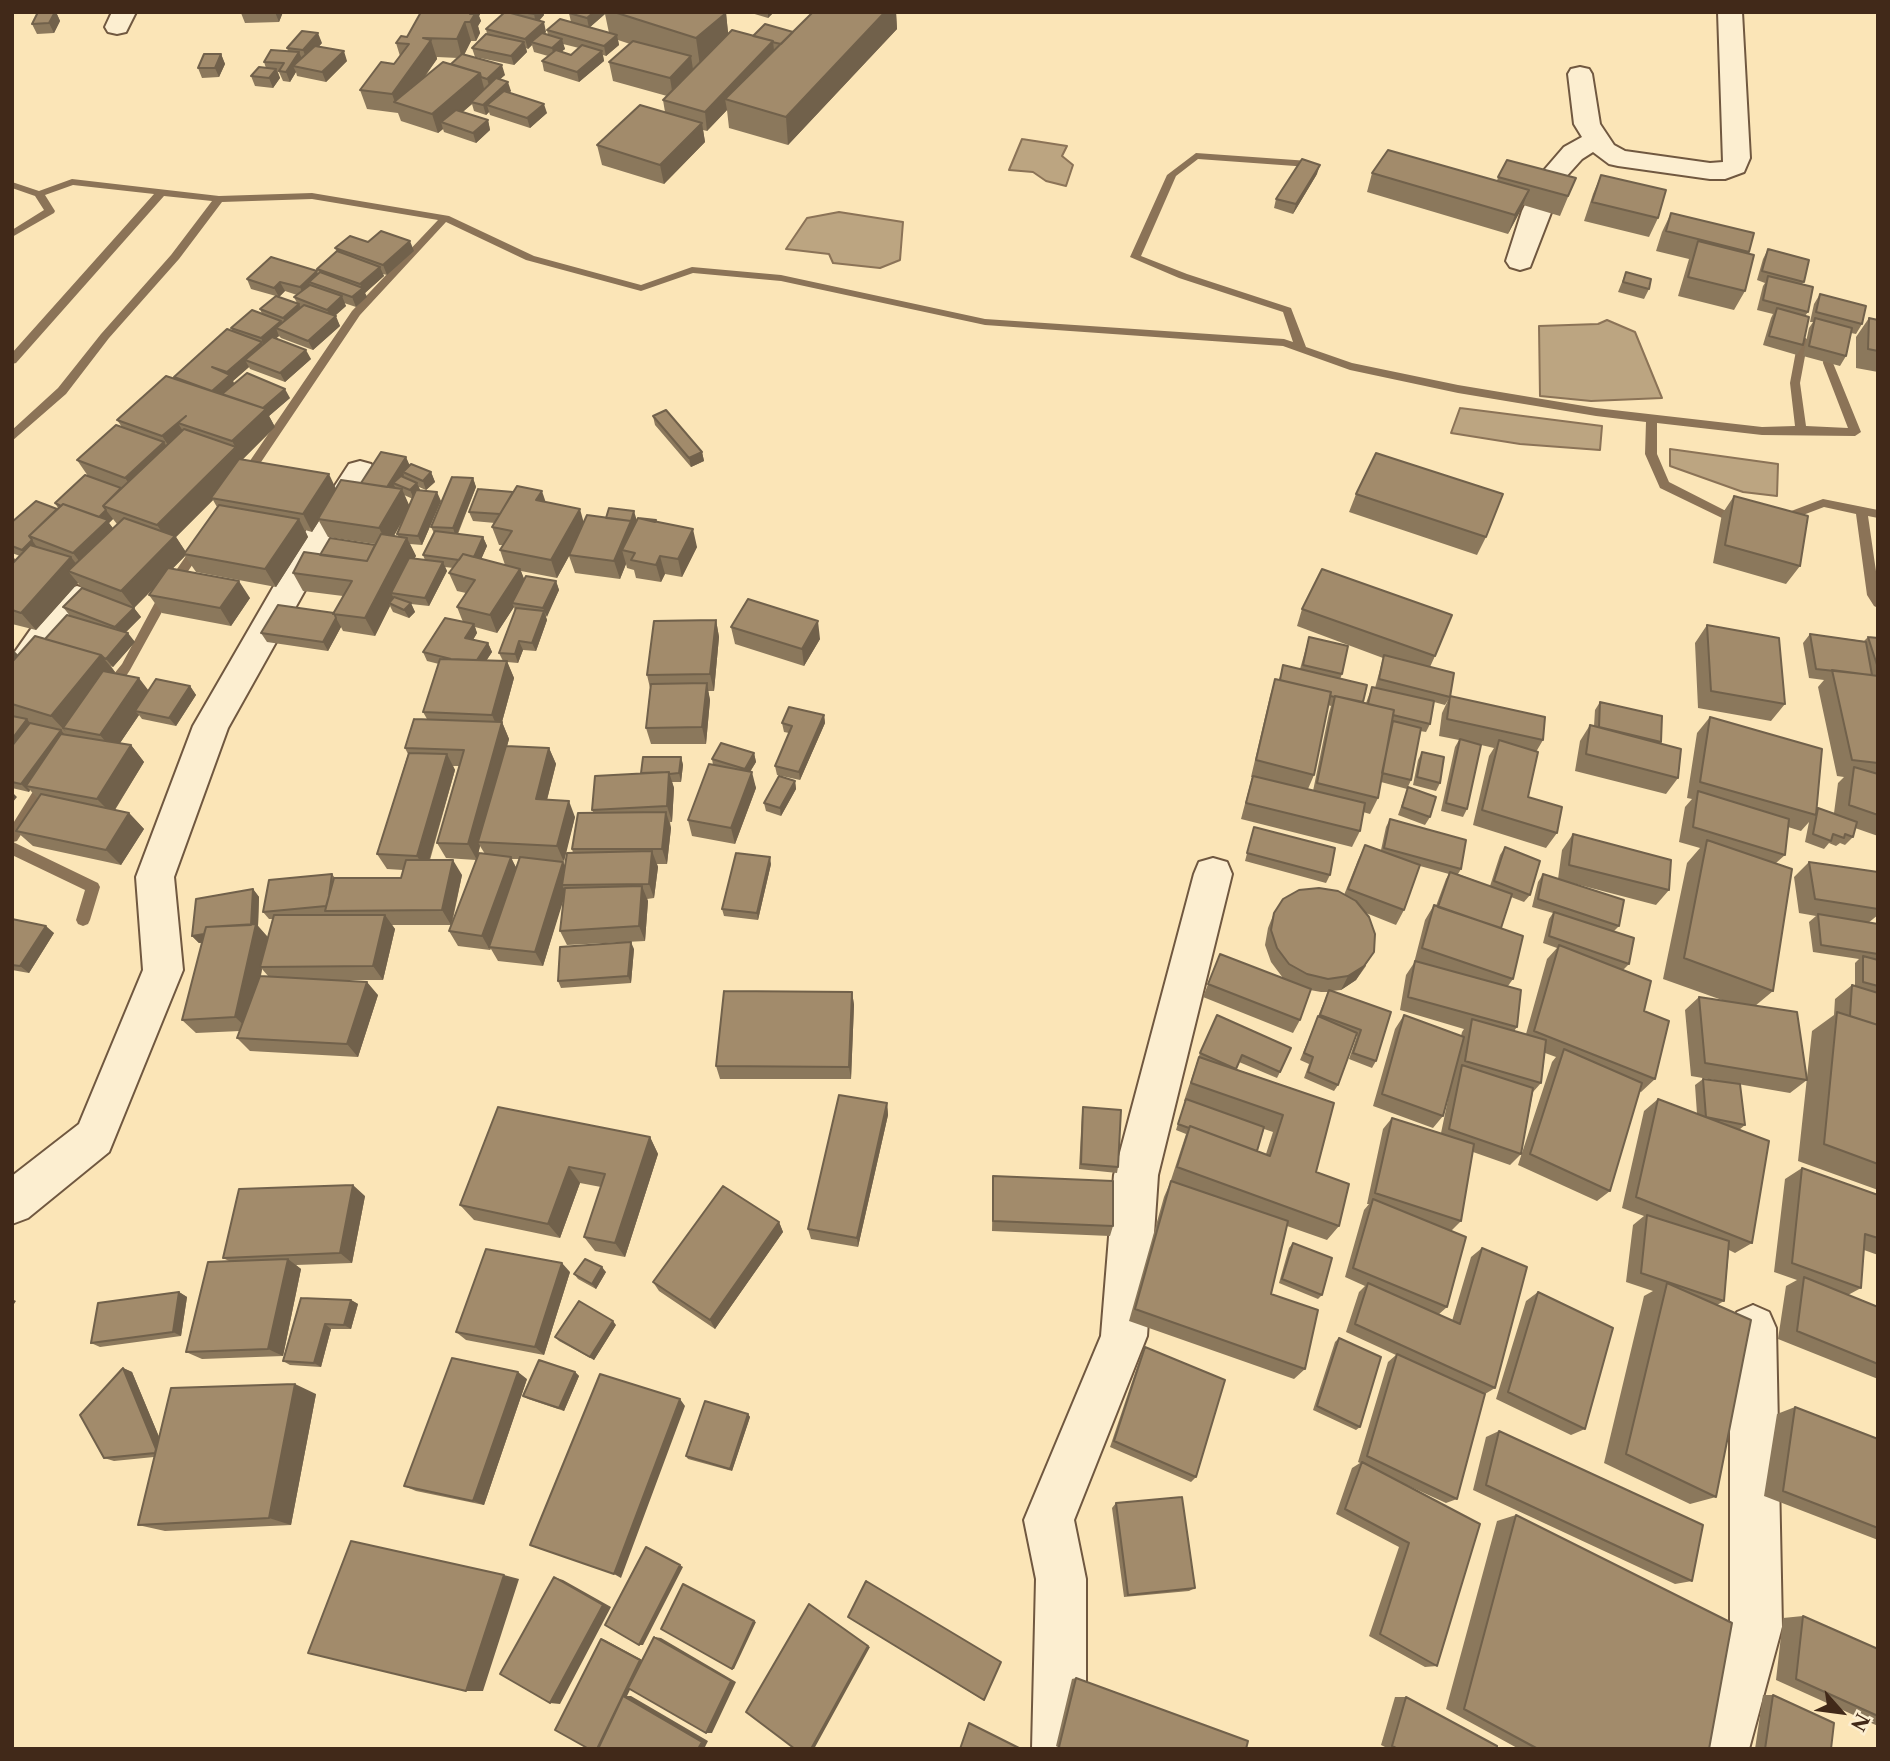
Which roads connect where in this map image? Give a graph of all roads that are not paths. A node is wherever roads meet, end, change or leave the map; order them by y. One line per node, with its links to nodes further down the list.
1 (1730, 12): 3 (street)
2 (1580, 74): 3 (street)
3 (1595, 140): 4 (street)
4 (1520, 261)
5 (360, 472): 9 (street)
6 (77, 599): 7 (street)
7 (12, 685)
8 (1213, 874): 11 (street)
9 (12, 1203)
10 (1754, 1328): 12 (street)
11 (1059, 1749)
12 (1723, 1749)

